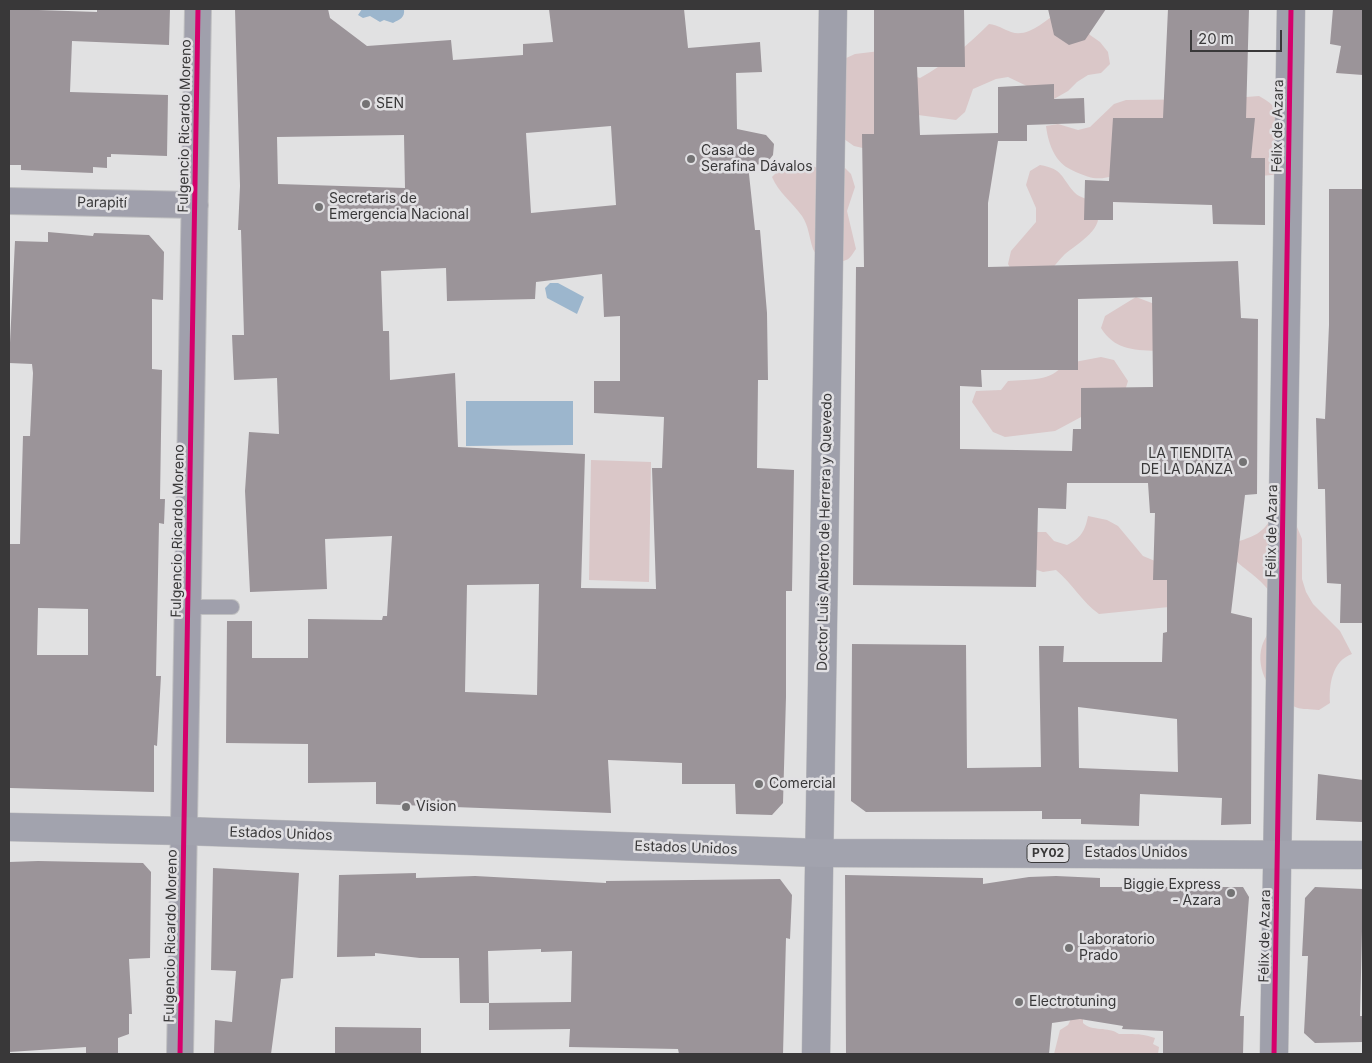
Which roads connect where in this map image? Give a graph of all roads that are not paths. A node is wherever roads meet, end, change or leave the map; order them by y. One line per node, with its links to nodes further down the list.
1 (198, 9): 5 (street, Fulgencio Ricardo Moreno)
2 (833, 9): 10 (street, Doctor Luis Alberto de Herrera y Quevedo)
3 (1291, 9): 11 (street, Félix de Azara)
4 (9, 201): 5 (street, Parapití)
5 (195, 205): 7 (street, Fulgencio Ricardo Moreno)
6 (232, 606): 7 (lane)
7 (188, 607): 9 (street, Fulgencio Ricardo Moreno)
8 (9, 827): 9 (main road, Estados Unidos)
9 (184, 831): 10 (main road, Estados Unidos); 13 (street, Fulgencio Ricardo Moreno)
10 (819, 853): 11 (main road, Estados Unidos / PY02); 14 (street, Doctor Luis Alberto de Herrera y Quevedo)
11 (1278, 854): 12 (main road, Estados Unidos / PY02); 15 (street, Félix de Azara)
12 (1363, 855)
13 (180, 1054)
14 (816, 1054)
15 (1274, 1054)

